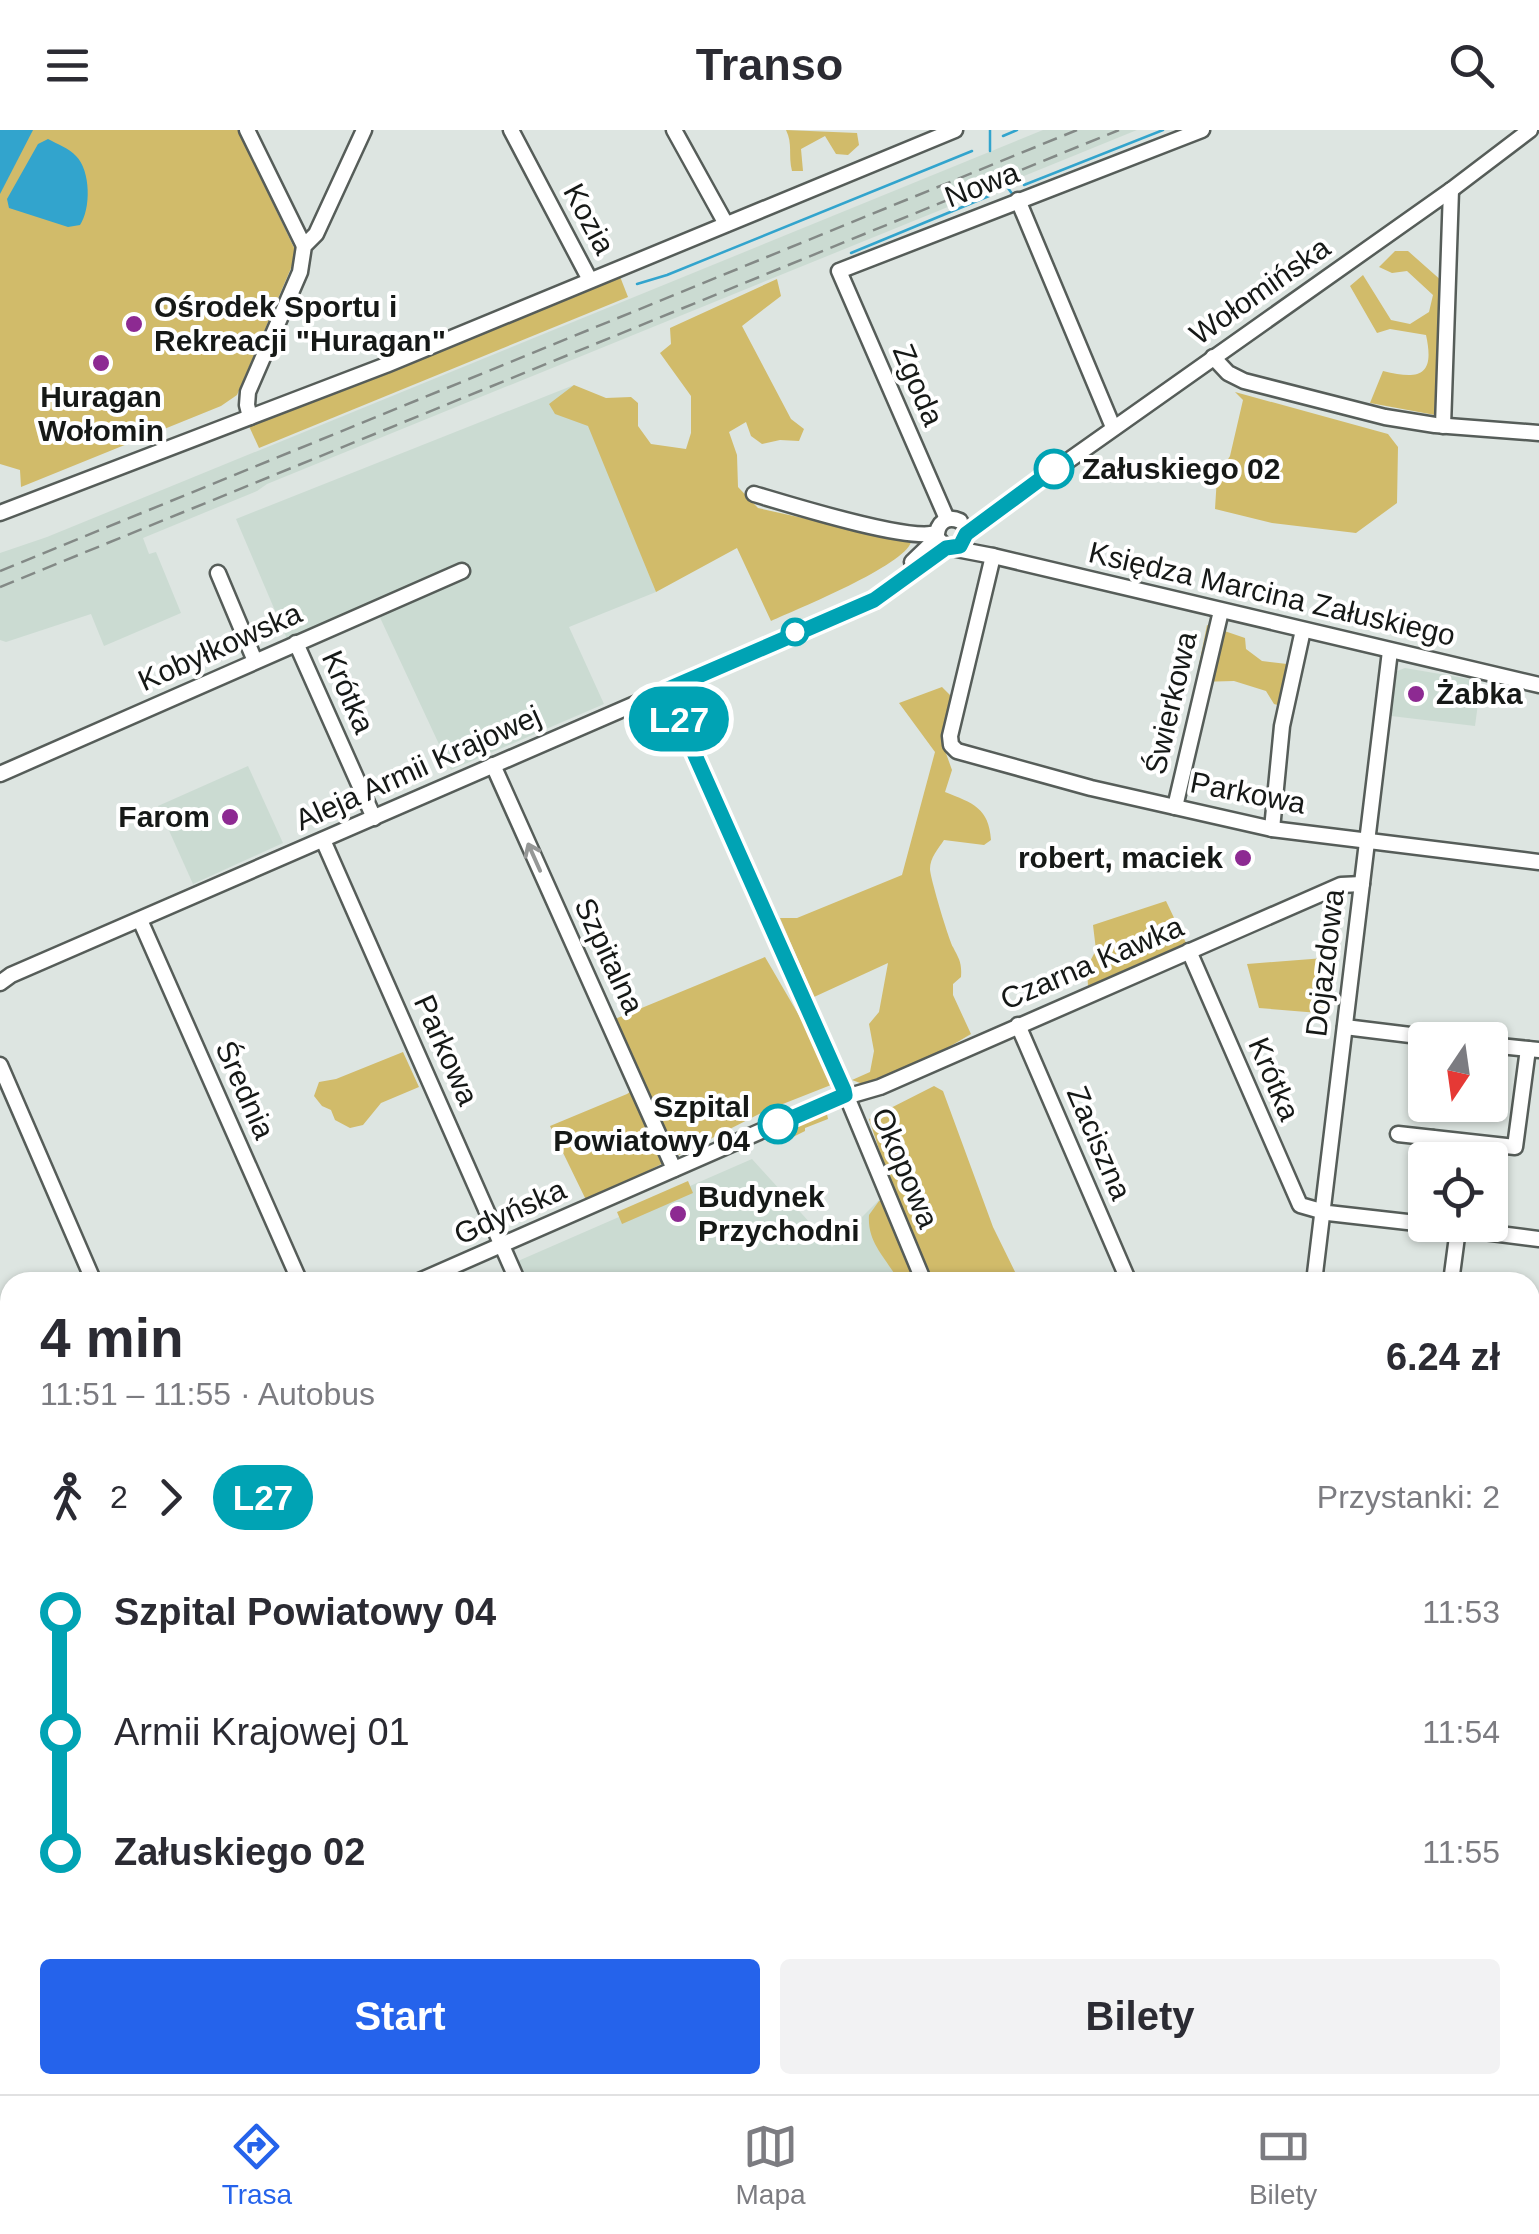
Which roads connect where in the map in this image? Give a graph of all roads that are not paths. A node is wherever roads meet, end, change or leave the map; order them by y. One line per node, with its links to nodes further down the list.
1 (247, 130): 11 (street)
2 (364, 130): 11 (street)
3 (511, 130): 13 (street, Kozia)
4 (674, 130): 10 (street)
5 (955, 130): 10 (street)
6 (1202, 130): 9 (street, Nowa)
7 (1530, 130): 8 (street, Wołomińska)
8 (1451, 190): 14 (street, Wołomińska); 16 (street)
9 (1018, 200): 12 (street, Nowa); 17 (street)
10 (721, 226): 13 (street)
11 (304, 246): 15 (street)
12 (839, 271): 21 (street, Zgoda)
13 (590, 280): 15 (street)
14 (1214, 357): 16 (street); 17 (street, Wołomińska)
15 (250, 418): 20 (street)
16 (1443, 426): 18 (street)
17 (1113, 427): 21 (street, Wołomińska)
18 (1539, 432)
19 (754, 494): 21 (street)
20 (0, 514)
21 (952, 535): 22 (street, Księdza Marcina Załuskiego); 31 (street, Aleja Armii Krajowej)
22 (993, 556): 25 (street, Księdza Marcina Załuskiego); 34 (street, Parkowa)
23 (462, 571): 27 (street, Kobyłkowska)
24 (218, 573): 29 (street)
25 (1221, 610): 26 (street, Księdza Marcina Załuskiego); 34 (street, Świerkowa)
26 (1304, 630): 28 (street, Księdza Marcina Załuskiego); 36 (street)
27 (296, 643): 29 (street, Kobyłkowska); 35 (street, Krótka)
28 (1390, 651): 30 (street, Księdza Marcina Załuskiego); 38 (street, Dojazdowa)
29 (256, 661): 33 (street, Kobyłkowska)
30 (1539, 685)
31 (666, 690): 32 (street, Aleja Armii Krajowej); 50 (street, Okopowa)
32 (493, 765): 35 (street, Aleja Armii Krajowej); 54 (street, Szpitalna, one-way to 32)
33 (0, 774)
34 (1175, 807): 36 (street, Parkowa)
35 (374, 818): 37 (street, Aleja Armii Krajowej)
36 (1272, 829): 38 (street, Parkowa)
37 (323, 840): 41 (street, Aleja Armii Krajowej); 60 (street, Parkowa)
38 (1367, 841): 39 (street, Parkowa); 40 (street, Dojazdowa)
39 (1539, 862)
40 (1362, 884): 42 (street, Czarna Kawka); 45 (street, Dojazdowa)
41 (140, 920): 43 (street, Aleja Armii Krajowej); 62 (street, Średnia)
42 (1189, 952): 44 (street, Czarna Kawka); 55 (street, Krótka)
43 (4, 978)
44 (1018, 1025): 50 (street, Czarna Kawka); 66 (street, Zaciszna)
45 (1345, 1027): 46 (street); 55 (street, Dojazdowa)
46 (1408, 1035)
47 (1508, 1046): 48 (street)
48 (1534, 1050): 52 (street)
49 (0, 1065): 61 (street)
50 (845, 1095): 54 (street, Gdyńska); 65 (street, Okopowa)
51 (1398, 1134): 52 (street)
52 (1433, 1138): 53 (street)
53 (1433, 1142)
54 (674, 1170): 60 (street, Gdyńska)
55 (1322, 1212): 56 (street); 67 (street, Dojazdowa)
56 (1408, 1223)
57 (1508, 1235): 58 (street)
58 (1539, 1239)
59 (1457, 1242): 68 (street)
60 (502, 1246): 63 (street, Gdyńska); 64 (street, Parkowa)
61 (90, 1272)
62 (296, 1272)
63 (441, 1272)
64 (514, 1272)
65 (920, 1272)
66 (1125, 1272)
67 (1315, 1272)
68 (1453, 1272)

